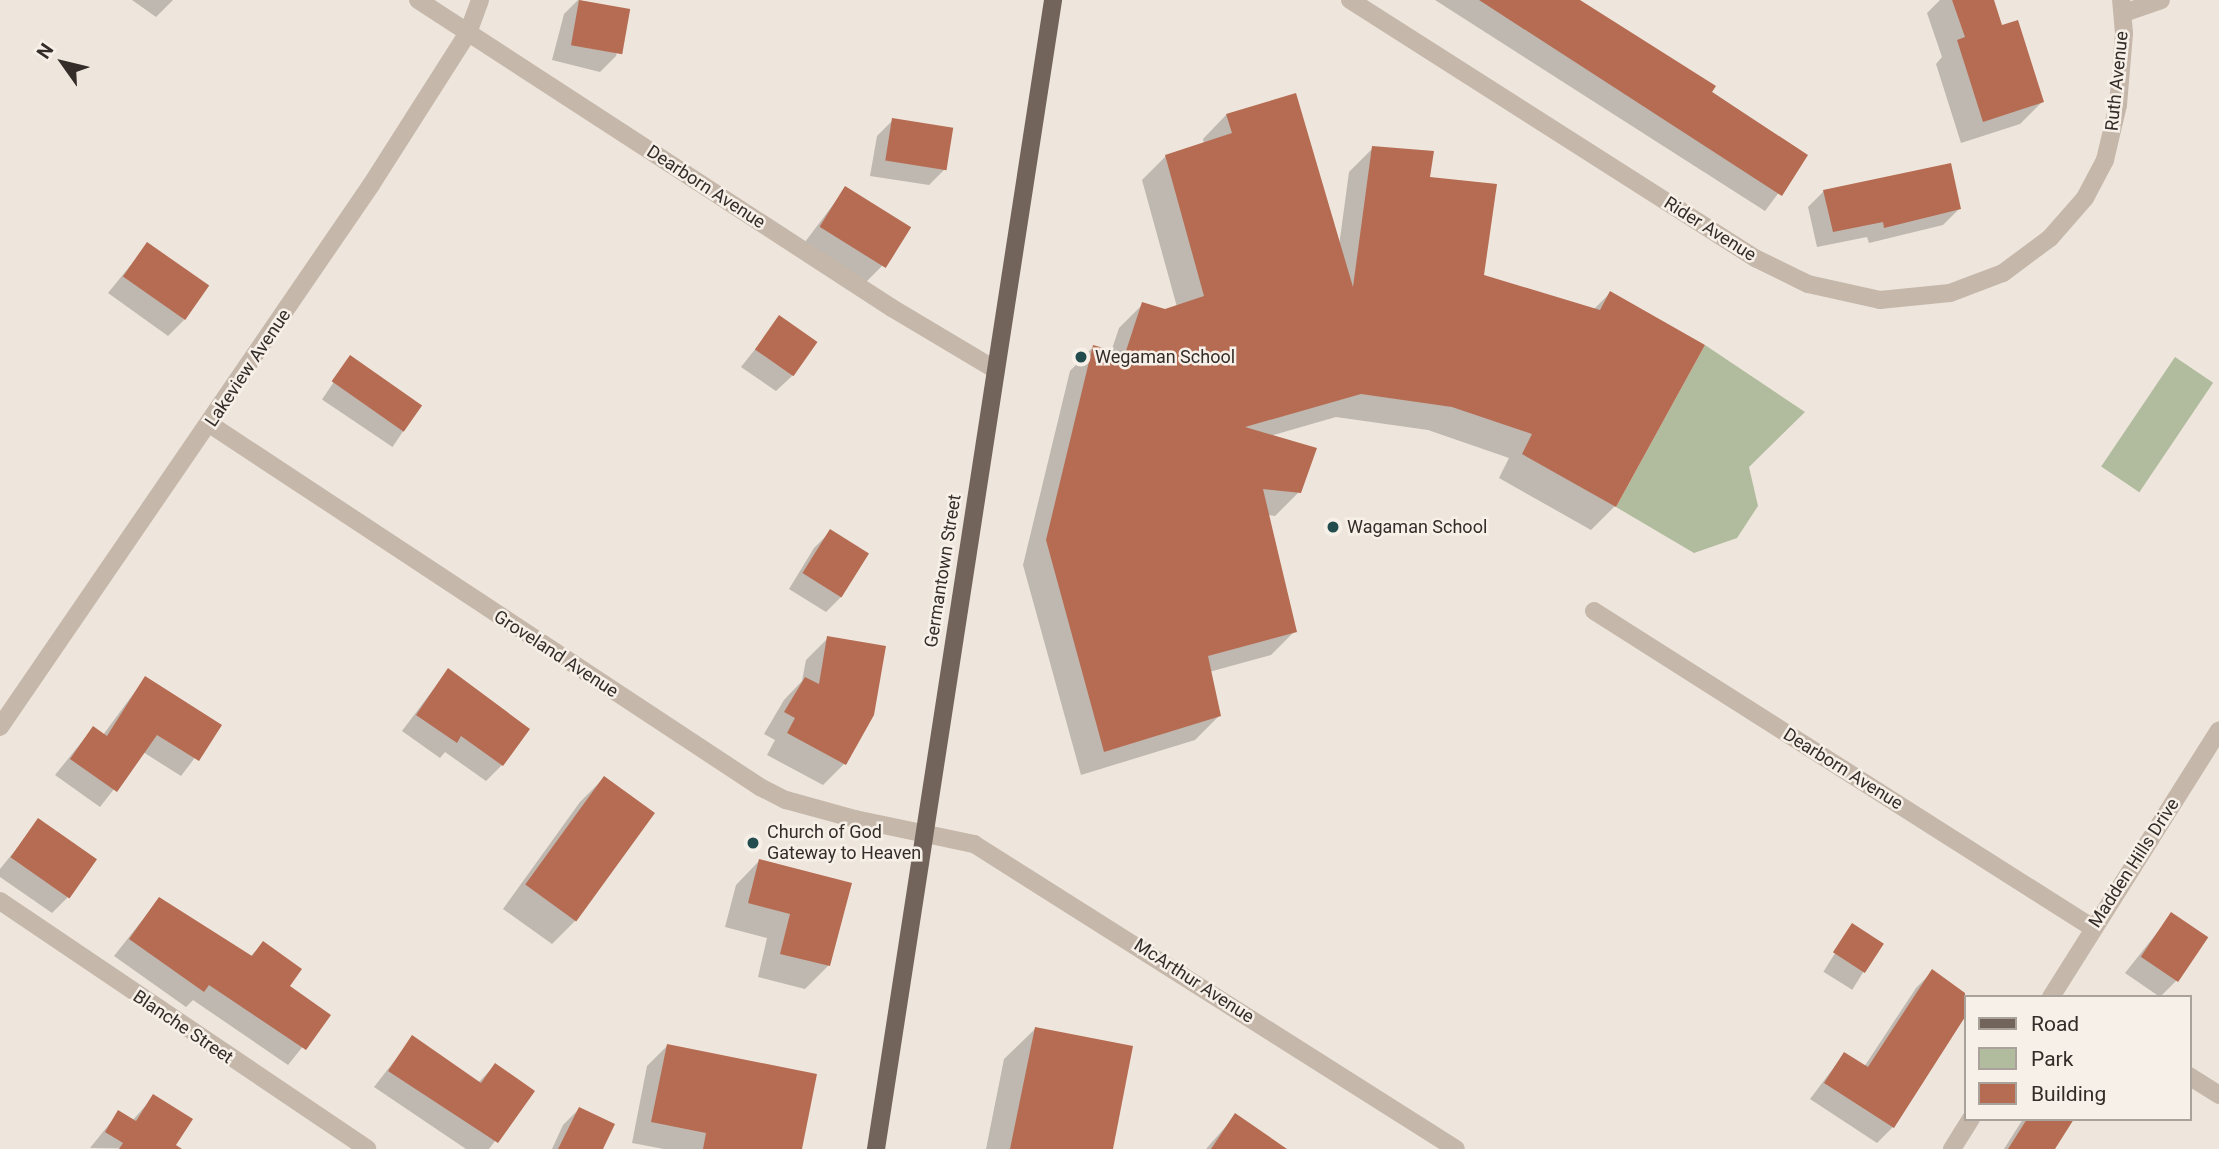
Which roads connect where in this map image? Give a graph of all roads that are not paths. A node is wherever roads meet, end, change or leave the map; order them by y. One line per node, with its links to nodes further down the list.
1 (418, 0): 7 (street, Dearborn Avenue)
2 (480, 0): 7 (street, Lakeview Avenue)
3 (1053, 0): 9 (main road, Germantown Street)
4 (1350, 0): 8 (street, Rider Avenue)
5 (2161, 0): 6 (street)
6 (2122, 6): 8 (street, Ruth Avenue)
7 (468, 33): 9 (street, Dearborn Avenue); 10 (street, Lakeview Avenue)
8 (2085, 198)
9 (996, 370): 14 (main road, Germantown Street)
10 (211, 425): 12 (street, Lakeview Avenue); 14 (street, Groveland Avenue)
11 (1594, 611): 16 (street, Dearborn Avenue)
12 (0, 727)
13 (2219, 730): 16 (street, Madden Hills Drive)
14 (925, 831): 22 (main road, Germantown Street); 23 (street, McArthur Avenue)
15 (0, 901): 21 (street, Blanche Street)
16 (2092, 928): 17 (street, Madden Hills Drive)
17 (2055, 995)
18 (2191, 1077): 19 (street)
19 (2219, 1095)
20 (1970, 1121): 24 (street)
21 (367, 1149)
22 (876, 1149)
23 (1456, 1149)
24 (1952, 1149)

